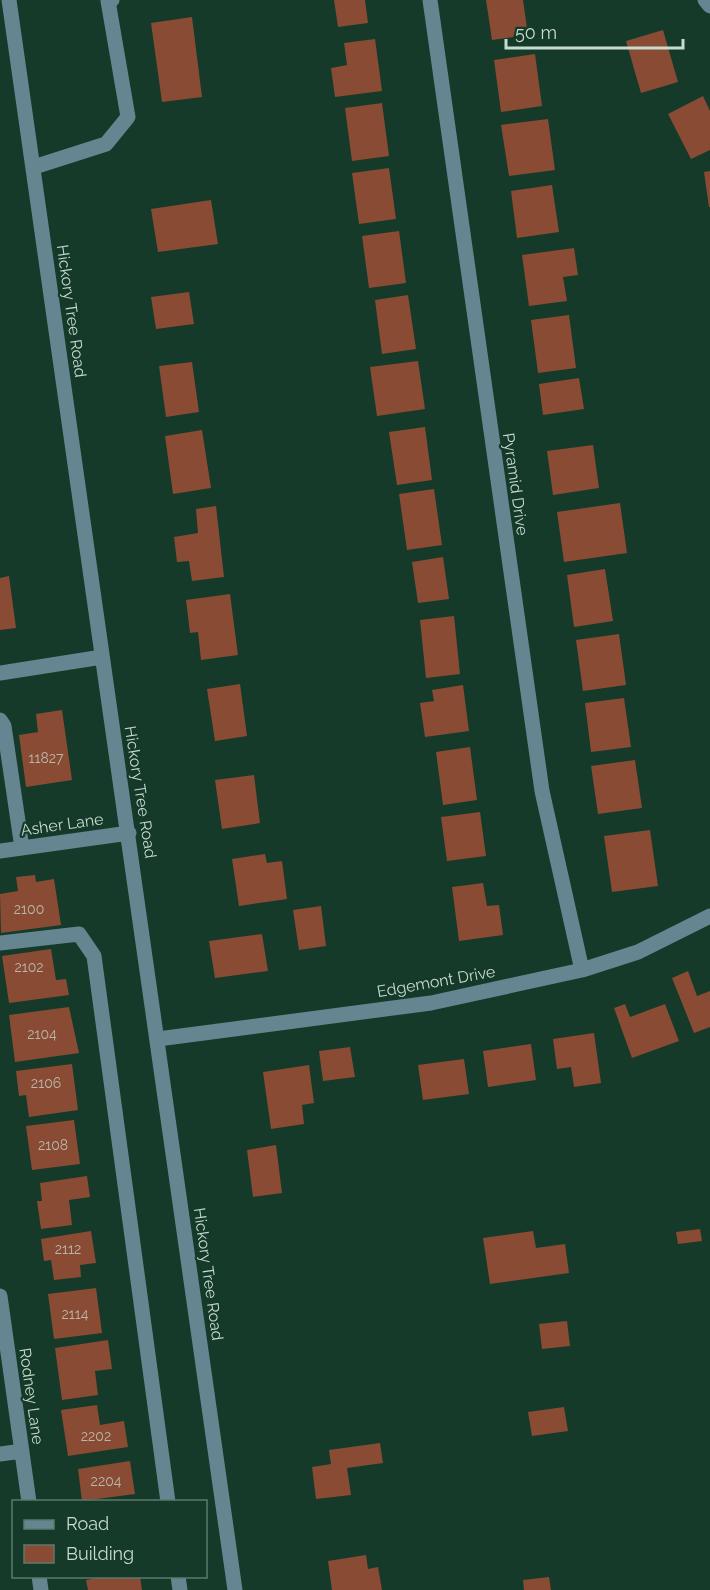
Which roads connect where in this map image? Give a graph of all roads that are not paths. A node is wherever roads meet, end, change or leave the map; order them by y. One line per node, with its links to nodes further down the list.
1 (9, 0): 6 (street, Hickory Tree Road)
2 (112, 0): 6 (street)
3 (430, 0): 15 (street, Pyramid Drive)
4 (705, 0): 5 (street)
5 (710, 6)
6 (34, 167): 7 (street, Hickory Tree Road)
7 (102, 657): 8 (street); 10 (street, Hickory Tree Road)
8 (0, 673)
9 (0, 720): 11 (street)
10 (129, 833): 11 (street, Asher Lane); 16 (street, Hickory Tree Road)
11 (22, 848): 12 (street, Asher Lane)
12 (0, 851)
13 (710, 916): 15 (street, Edgemont Drive)
14 (0, 942): 21 (street)
15 (582, 970): 16 (street, Edgemont Drive)
16 (158, 1039): 22 (street, Hickory Tree Road)
17 (1, 1306): 18 (street, Rodney Lane)
18 (22, 1451): 19 (street); 20 (street, Rodney Lane)
19 (0, 1454)
20 (29, 1500)
21 (168, 1500)
22 (235, 1590)

